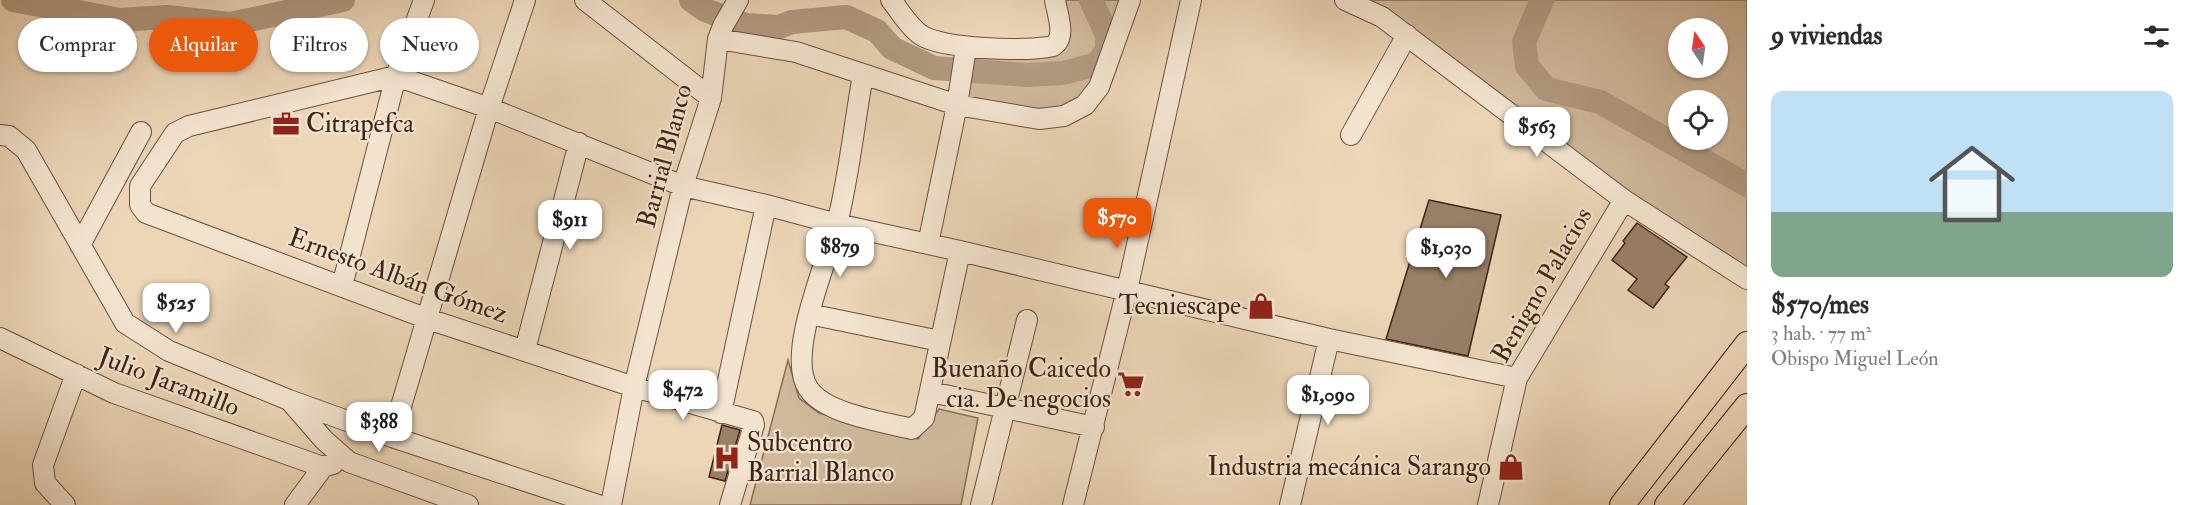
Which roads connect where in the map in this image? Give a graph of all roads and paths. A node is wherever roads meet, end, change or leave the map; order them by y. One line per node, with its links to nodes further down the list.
1 (424, 0): 13 (street)
2 (525, 0): 17 (street)
3 (585, 0): 15 (street)
4 (738, 0): 10 (street, Barrial Blanco)
5 (891, 0): 12 (street)
6 (1055, 0): 12 (street)
7 (1130, 0): 16 (street)
8 (1191, 0): 31 (street)
9 (1345, 0): 11 (street)
10 (721, 32): 14 (street); 15 (street, Barrial Blanco)
11 (1407, 35): 20 (street); 23 (street)
12 (965, 53): 16 (street)
13 (396, 75): 17 (street); 30 (street); 30 (street, Ernesto Albán Gómez)
14 (863, 75): 16 (street); 25 (street)
15 (711, 98): 22 (street, Barrial Blanco)
16 (958, 98): 26 (street)
17 (489, 108): 21 (street); 33 (street)
18 (141, 132): 27 (street)
19 (0, 135): 27 (street)
20 (1351, 135)
21 (579, 143): 22 (street); 39 (street)
22 (683, 186): 24 (street); 42 (street, Barrial Blanco)
23 (1624, 200): 29 (street); 41 (street, Benigno Palacios)
24 (766, 205): 25 (street); 47 (street)
25 (837, 224): 26 (street); 32 (street)
26 (928, 244): 28 (street)
27 (80, 245): 44 (street)
28 (960, 251): 31 (street); 37 (street)
29 (1747, 279)
30 (342, 286): 33 (street, Ernesto Albán Gómez)
31 (1126, 291): 36 (street); 48 (street)
32 (809, 314): 37 (street); 43 (street)
33 (428, 319): 39 (street, Ernesto Albán Gómez); 49 (street)
34 (1027, 320): 46 (street)
35 (0, 338): 40 (street, Julio Jaramillo)
36 (1329, 339): 41 (street); 61 (street)
37 (940, 341): 43 (street)
38 (1747, 344): 63 (main road)
39 (525, 350): 42 (street, Ernesto Albán Gómez)
40 (76, 374): 51 (street, Julio Jaramillo); 53 (street)
41 (1517, 378): 62 (street, Benigno Palacios)
42 (634, 387): 47 (street, Ernesto Albán Gómez); 57 (street, Barrial Blanco)
43 (931, 392): 46 (street)
44 (289, 400): 49 (street); 50 (street)
45 (1747, 406): 52 (main road)
46 (1004, 408): 48 (street); 59 (street)
47 (721, 413): 58 (street, Ernesto Albán Gómez)
48 (1094, 427): 60 (street)
49 (392, 437): 56 (street)
50 (349, 462): 51 (street); 55 (street)
51 (323, 467): 54 (street)
52 (1674, 503)
53 (65, 505)
54 (295, 505)
55 (468, 505)
56 (598, 505)
57 (611, 505)
58 (730, 505)
59 (981, 505)
60 (1073, 505)
61 (1290, 505)
62 (1488, 505)
63 (1622, 505)

